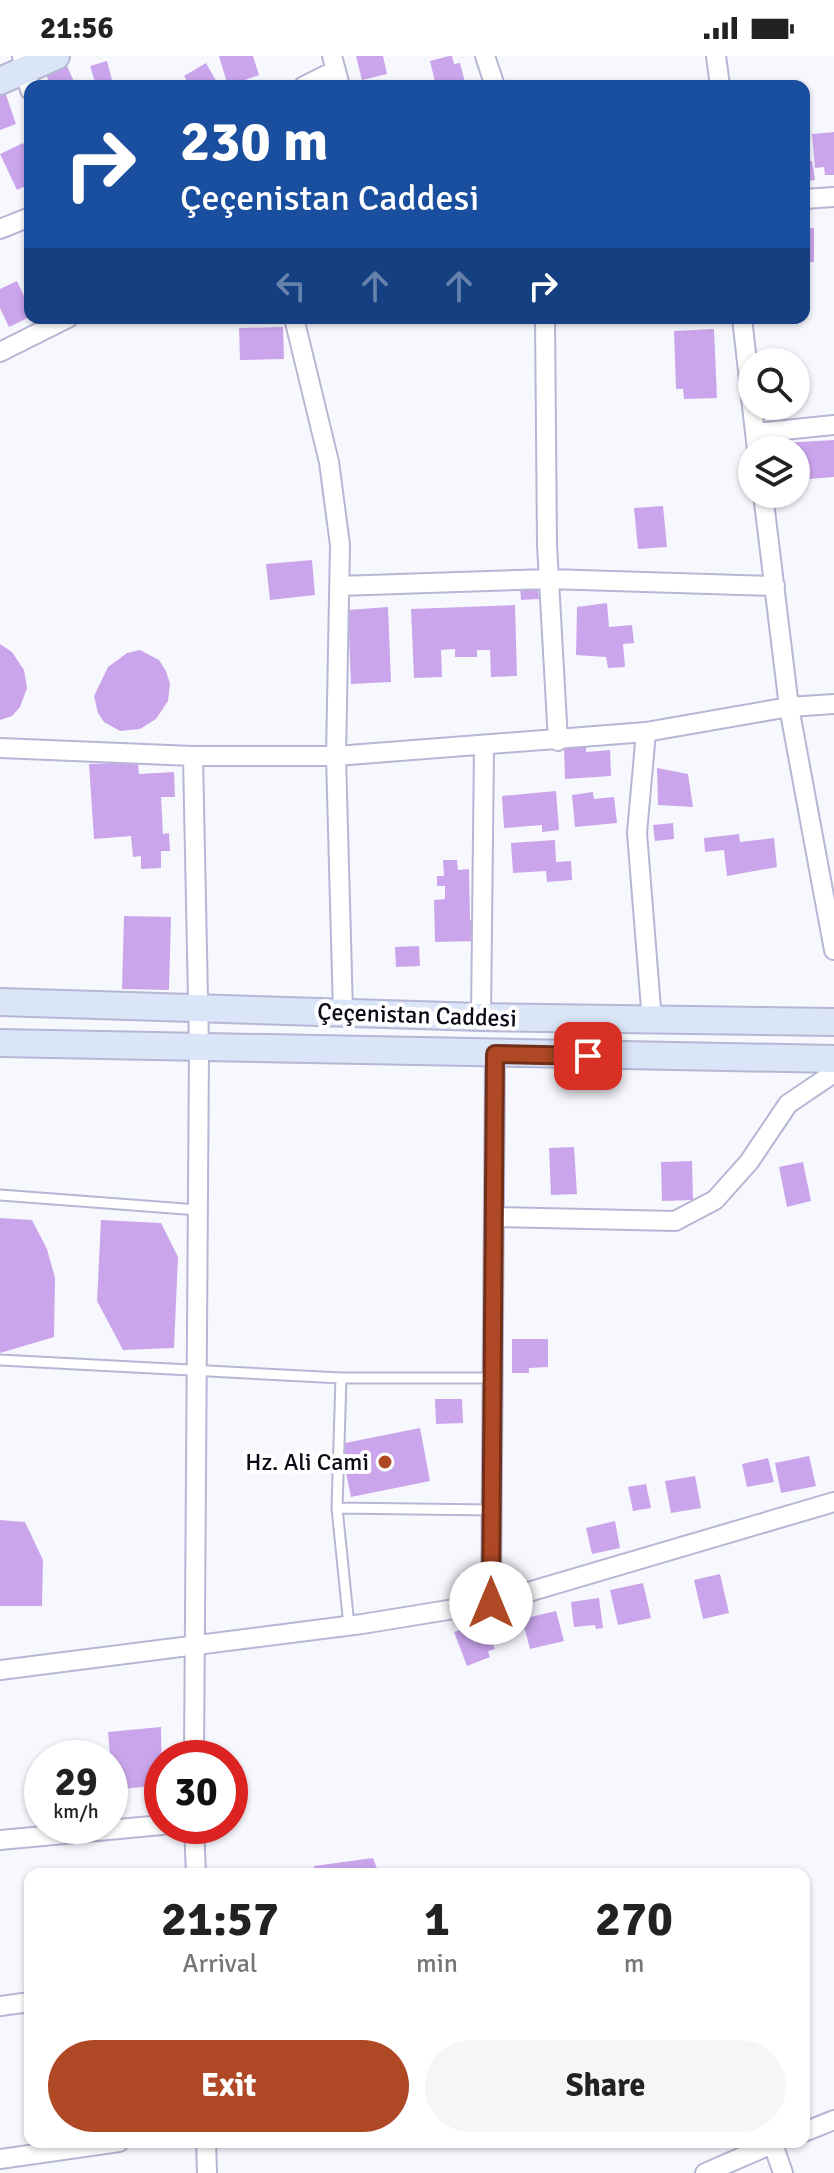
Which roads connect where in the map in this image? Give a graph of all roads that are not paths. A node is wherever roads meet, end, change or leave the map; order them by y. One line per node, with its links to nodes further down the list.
1 (56, 56): 5 (main road)
2 (485, 56): 7 (street)
3 (716, 56): 8 (street)
4 (336, 71): 6 (street)
5 (19, 75)
6 (317, 80)
7 (493, 80)
8 (719, 80)
9 (834, 197): 10 (street)
10 (810, 199)
11 (24, 219): 12 (street)
12 (0, 229)
13 (56, 324): 17 (street)
14 (295, 324): 23 (street)
15 (545, 324): 22 (street)
16 (743, 324): 19 (street)
17 (0, 352)
18 (834, 425): 20 (street)
19 (755, 436)
20 (784, 436)
21 (765, 508): 24 (street)
22 (549, 579): 23 (street); 24 (street); 28 (street)
23 (339, 586): 32 (street)
24 (775, 586): 26 (street)
25 (834, 704): 26 (street)
26 (789, 707): 27 (street); 33 (street)
27 (646, 732): 28 (street); 38 (street)
28 (558, 741): 29 (street)
29 (484, 747): 32 (street); 37 (street)
30 (0, 748): 31 (street)
31 (193, 756): 32 (street); 35 (street)
32 (336, 756): 36 (street)
33 (834, 950)
34 (0, 1002): 35 (main road, Çeçenistan Caddesi)
35 (198, 1008): 36 (main road, Çeçenistan Caddesi); 41 (street)
36 (343, 1012): 37 (main road, Çeçenistan Caddesi)
37 (481, 1017): 38 (main road, Çeçenistan Caddesi)
38 (652, 1021): 39 (main road, Çeçenistan Caddesi)
39 (834, 1022)
40 (0, 1043): 41 (main road, Çeçenistan Caddesi)
41 (199, 1048): 42 (main road, Çeçenistan Caddesi); 46 (street)
42 (495, 1054): 43 (main road, Çeçenistan Caddesi); 47 (street)
43 (834, 1059)
44 (834, 1073): 47 (street)
45 (0, 1195): 46 (lane)
46 (198, 1210): 49 (street)
47 (494, 1217): 51 (street)
48 (0, 1360): 49 (lane)
49 (196, 1370): 50 (lane); 57 (street)
50 (341, 1378): 51 (lane); 53 (lane)
51 (492, 1378): 54 (street)
52 (834, 1502): 55 (street)
53 (337, 1508): 54 (lane); 56 (lane)
54 (492, 1510): 55 (street)
55 (491, 1603): 56 (street)
56 (349, 1626): 57 (street)
57 (194, 1644): 58 (street); 59 (street)
58 (0, 1670)
59 (194, 1740)
60 (144, 1827): 61 (street)
61 (0, 1840)
62 (195, 1844): 63 (street)
63 (196, 1868)
64 (24, 2003): 65 (street)
65 (0, 2006)
66 (834, 2120): 67 (street)
67 (810, 2130)
68 (86, 2148): 72 (street)
69 (206, 2148): 73 (street)
70 (763, 2148): 74 (street)
71 (776, 2148): 75 (street)
72 (4, 2163)
73 (207, 2173)
74 (705, 2173)
75 (783, 2173)

